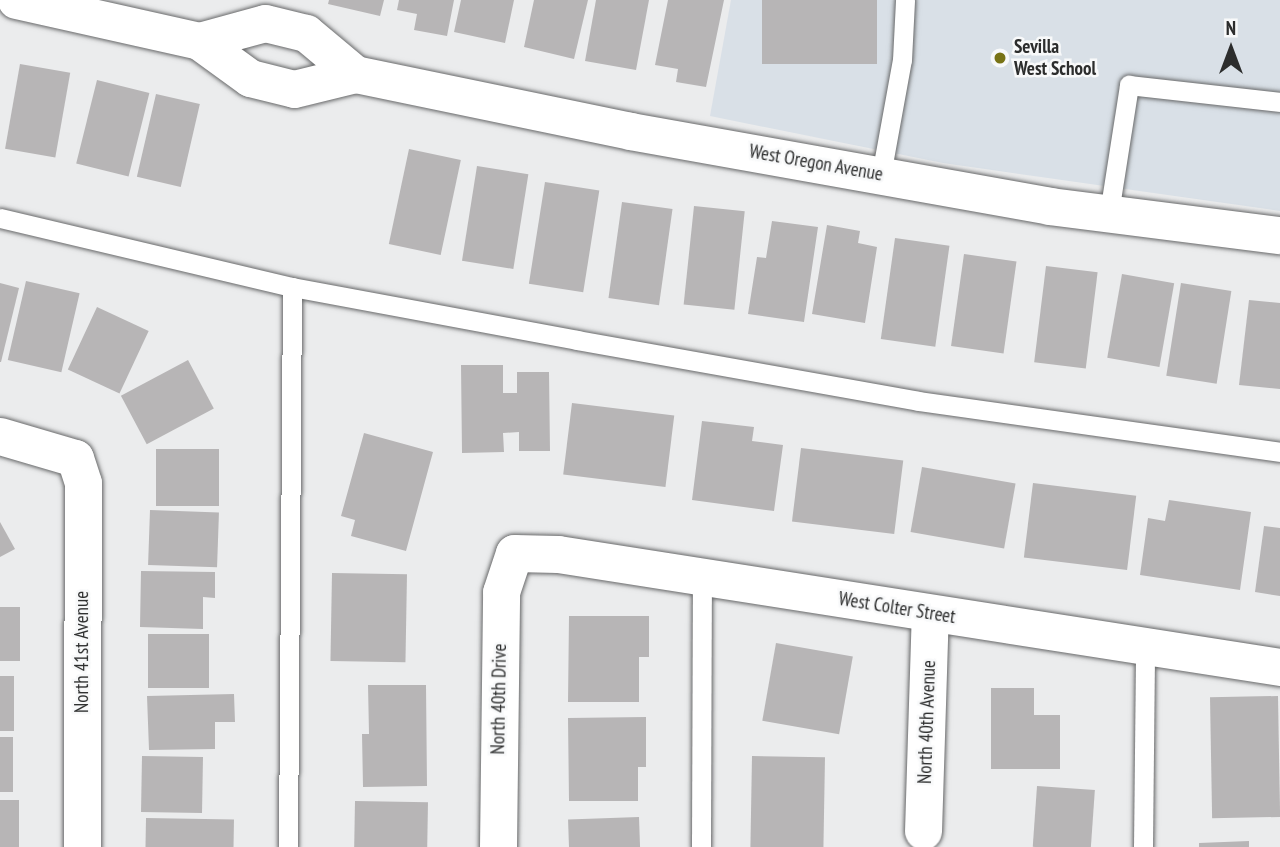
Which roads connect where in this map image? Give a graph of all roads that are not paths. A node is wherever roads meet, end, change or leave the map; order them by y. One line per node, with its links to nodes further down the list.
1 (16, 0): 3 (street, West Oregon Avenue)
2 (905, 0): 6 (lane)
3 (199, 41): 4 (street, West Oregon Avenue); 4 (street, West Oregon Avenue)
4 (355, 74): 6 (street, West Oregon Avenue)
5 (1280, 102): 7 (lane)
6 (881, 175): 7 (street, West Oregon Avenue)
7 (1109, 213): 9 (street, West Oregon Avenue)
8 (0, 218): 10 (lane)
9 (1280, 235)
10 (292, 287): 12 (lane); 20 (lane)
11 (0, 436): 19 (street, North 41st Avenue)
12 (1280, 452)
13 (514, 553): 14 (street, West Colter Street); 21 (street, North 40th Drive)
14 (702, 578): 15 (street, West Colter Street); 22 (lane)
15 (930, 613): 16 (street, West Colter Street); 18 (street, North 40th Avenue)
16 (1145, 646): 17 (street, West Colter Street); 23 (lane)
17 (1280, 667)
18 (923, 831)
19 (82, 847)
20 (288, 847)
21 (498, 847)
22 (701, 847)
23 (1143, 847)

